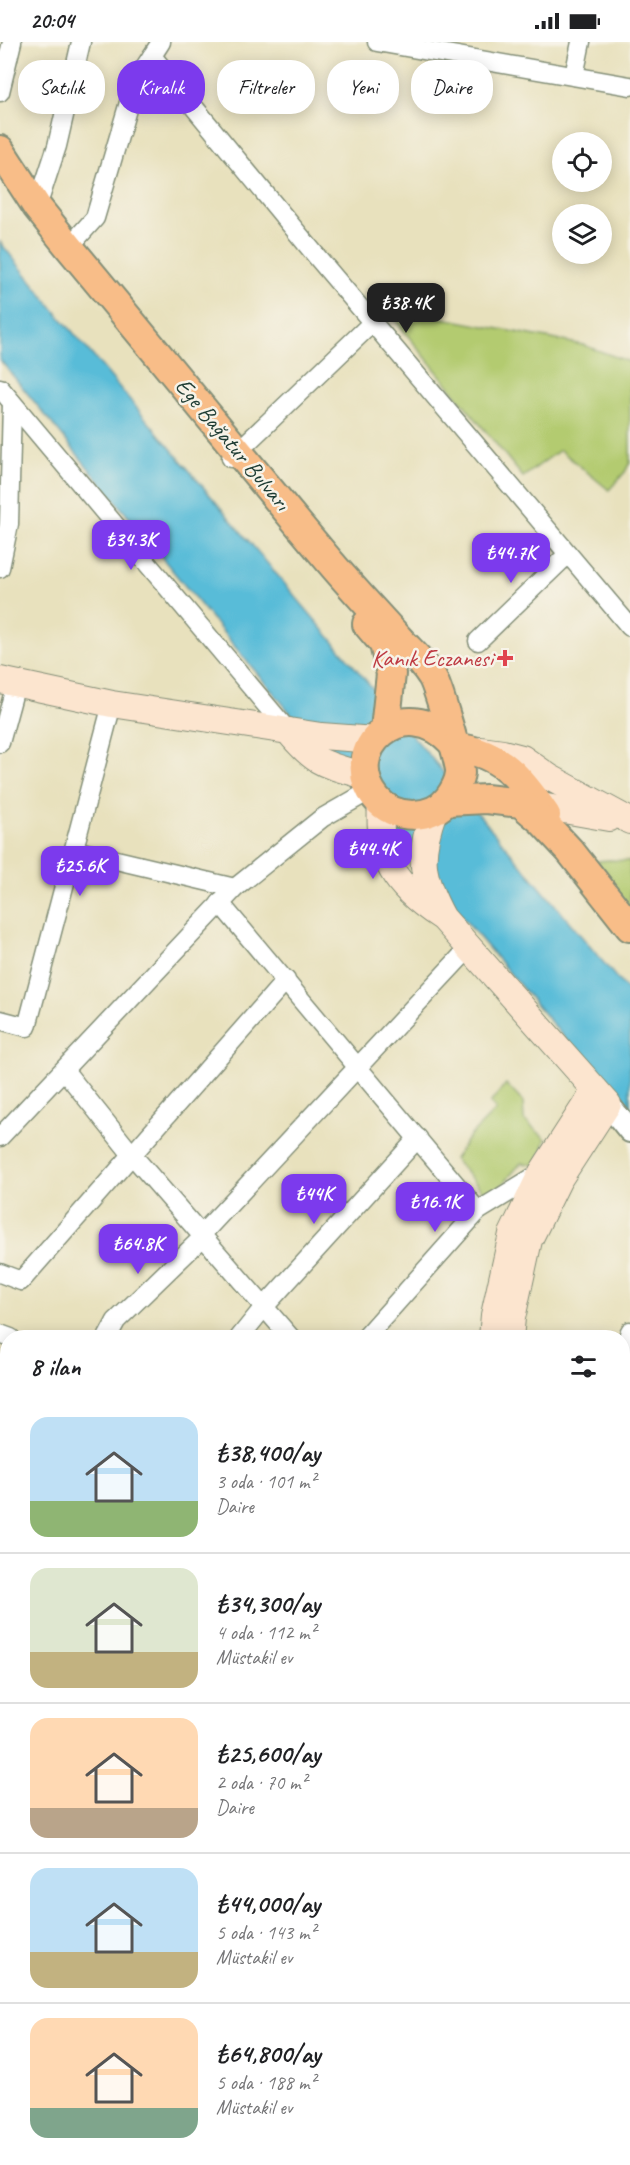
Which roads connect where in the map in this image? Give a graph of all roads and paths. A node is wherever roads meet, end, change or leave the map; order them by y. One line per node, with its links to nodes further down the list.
1 (12, 42): 8 (street)
2 (81, 42): 11 (street)
3 (377, 42): 6 (street)
4 (581, 42): 6 (street)
5 (156, 49): 12 (street); 13 (street)
6 (574, 76): 7 (street)
7 (630, 86)
8 (0, 92)
9 (0, 150): 11 (main road, Ege Bağatur Bulvarı)
10 (0, 185): 16 (main road, Ege Bağatur Bulvarı)
11 (37, 207): 12 (main road, Ege Bağatur Bulvarı)
12 (69, 247): 16 (main road, Ege Bağatur Bulvarı)
13 (373, 322): 16 (street); 17 (street)
14 (0, 388): 15 (street)
15 (12, 403): 18 (street); 23 (street)
16 (234, 456): 24 (main road, Ege Bağatur Bulvarı); 26 (main road, Ege Bağatur Bulvarı)
17 (568, 554): 19 (street); 20 (street)
18 (0, 568)
19 (630, 627)
20 (478, 641)
21 (8, 682): 22 (main road); 25 (street)
22 (112, 704): 23 (main road); 32 (street)
23 (288, 731): 24 (main road); 27 (main road)
24 (380, 735): 26 (main road); 27 (main road)
25 (0, 743)
26 (461, 747): 28 (main road); 29 (main road); 31 (main road)
27 (373, 790): 29 (main road); 34 (street); 36 (main road)
28 (530, 804): 29 (main road); 30 (main road); 33 (main road)
29 (441, 806): 36 (main road)
30 (600, 816): 31 (main road); 33 (main road)
31 (630, 822)
32 (74, 850): 34 (street); 40 (street)
33 (570, 851): 37 (main road)
34 (235, 888): 35 (street)
35 (220, 903): 39 (street); 42 (street)
36 (443, 918): 38 (main road)
37 (630, 927)
38 (469, 948): 41 (street); 43 (main road)
39 (286, 980): 41 (street); 47 (street)
40 (0, 1020)
41 (358, 1066): 46 (street); 50 (street)
42 (64, 1070): 45 (street); 47 (street)
43 (601, 1097): 44 (street); 48 (main road); 58 (main road)
44 (630, 1131)
45 (0, 1137)
46 (418, 1138): 49 (street); 52 (street)
47 (133, 1156): 50 (street); 51 (street)
48 (542, 1172): 49 (street); 57 (main road)
49 (478, 1211): 56 (street)
50 (202, 1236): 52 (street); 53 (street)
51 (0, 1273)
52 (264, 1307): 54 (street); 55 (street)
53 (111, 1330)
54 (245, 1330)
55 (284, 1330)
56 (372, 1330)
57 (493, 1330)
58 (511, 1330)

